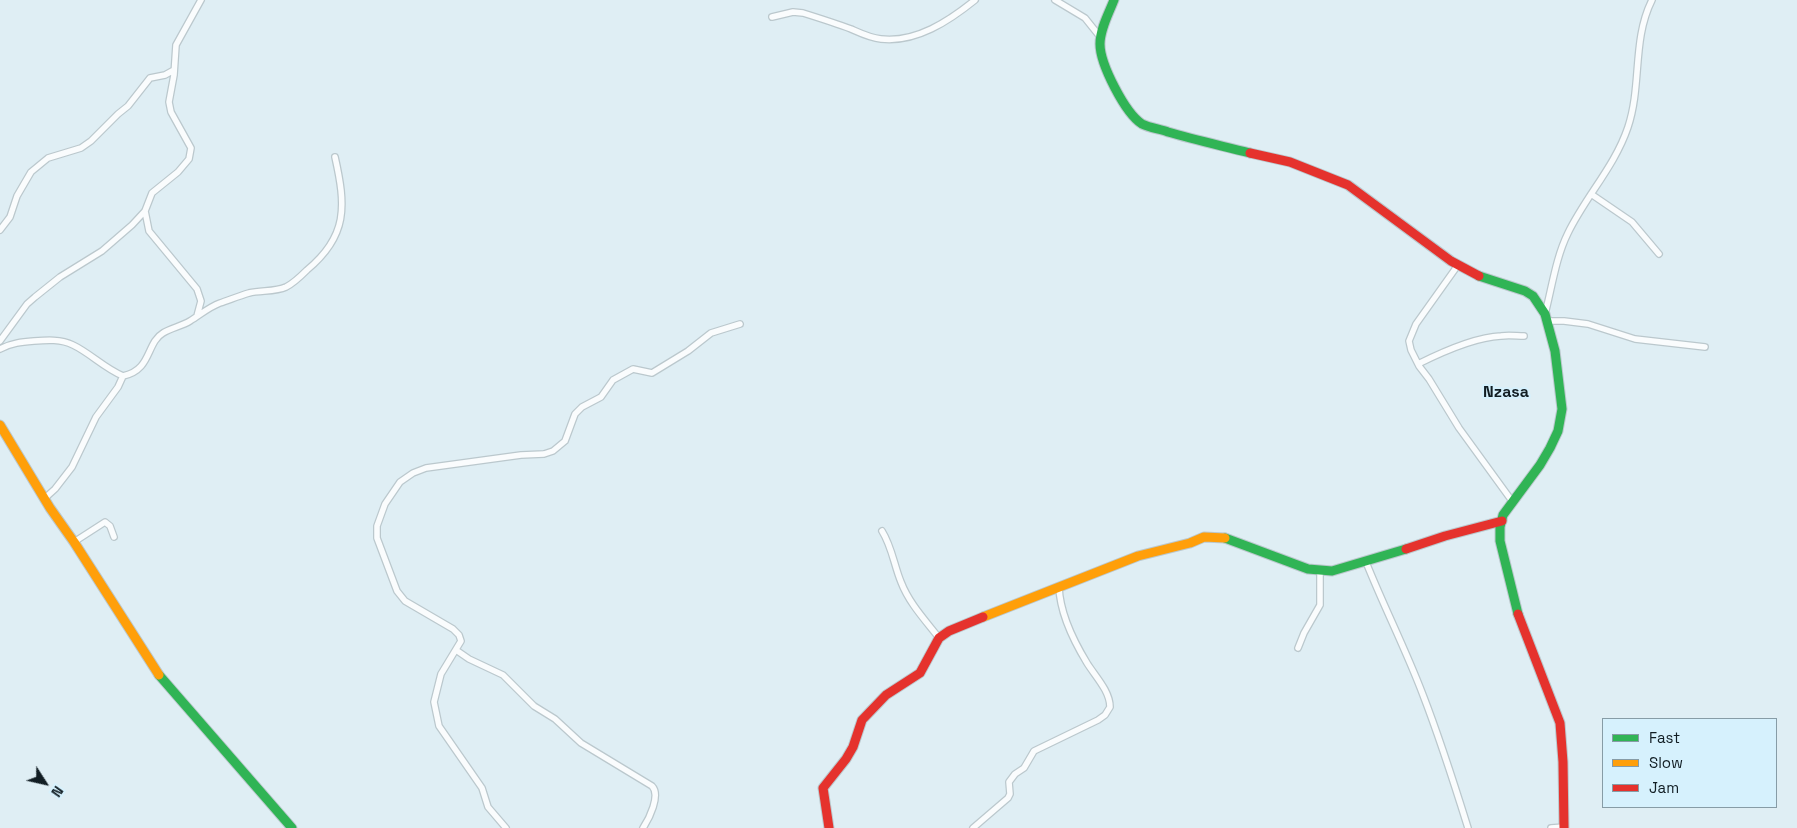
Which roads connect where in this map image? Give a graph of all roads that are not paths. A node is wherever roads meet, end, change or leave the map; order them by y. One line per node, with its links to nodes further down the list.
1 (201, 0): 8 (street)
2 (975, 0): 6 (street)
3 (1055, 0): 7 (street)
4 (1114, 0): 7 (street)
5 (1652, 0): 10 (street)
6 (772, 17)
7 (1101, 38): 14 (street)
8 (174, 70): 11 (street); 12 (street)
9 (334, 157): 15 (street)
10 (1592, 194): 13 (street); 16 (street)
11 (144, 211): 15 (street); 19 (street)
12 (0, 230)
13 (1659, 254)
14 (1458, 265): 16 (street); 22 (street)
15 (197, 316): 23 (street)
16 (1546, 318): 20 (street); 26 (street)
17 (740, 324): 36 (street)
18 (1524, 336): 22 (street)
19 (0, 340)
20 (1704, 348)
21 (0, 349): 23 (street)
22 (1418, 364): 26 (street)
23 (123, 376): 25 (street)
24 (0, 425): 25 (street)
25 (45, 498): 30 (street)
26 (1512, 501): 27 (street)
27 (1502, 521): 31 (street); 44 (street)
28 (882, 531): 34 (street)
29 (114, 537): 30 (street)
30 (74, 542): 37 (street)
31 (1366, 562): 32 (street); 42 (street)
32 (1320, 571): 33 (street); 35 (street)
33 (1058, 587): 34 (street); 41 (street)
34 (939, 638): 40 (street)
35 (1298, 648)
36 (456, 650): 38 (street); 39 (street)
37 (292, 828)
38 (506, 828)
39 (643, 828)
40 (829, 828)
41 (973, 828)
42 (1468, 828)
43 (1551, 828): 44 (street)
44 (1564, 828)

